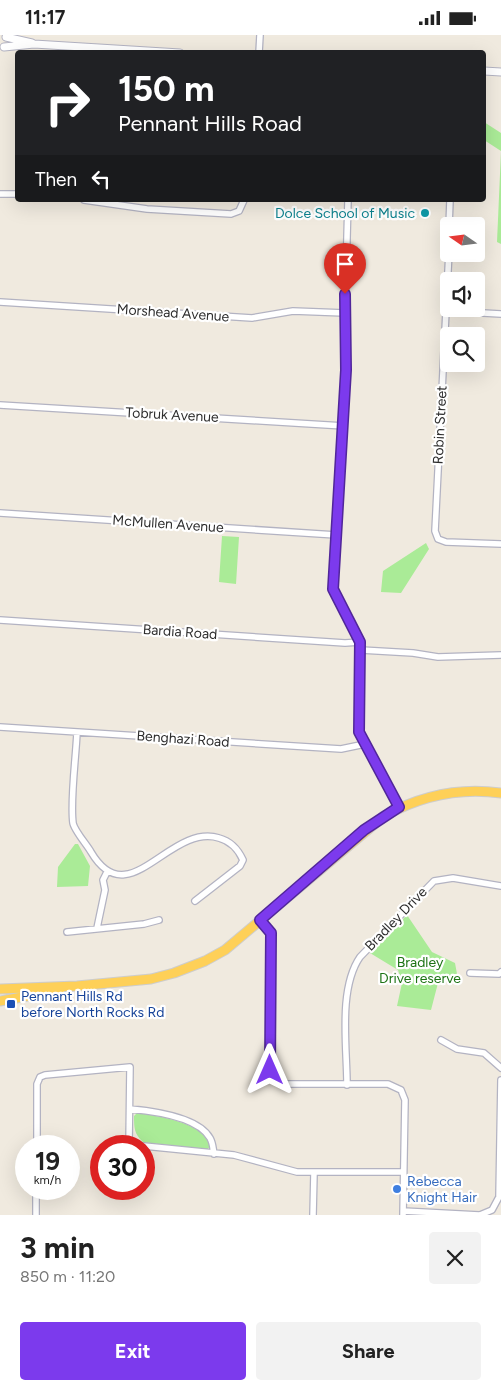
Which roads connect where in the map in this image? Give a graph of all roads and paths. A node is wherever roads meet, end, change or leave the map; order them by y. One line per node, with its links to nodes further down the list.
1 (260, 35): 6 (street)
2 (5, 36): 3 (street); 4 (street)
3 (34, 44): 4 (street); 5 (street)
4 (2, 48)
5 (131, 50)
6 (258, 50)
7 (486, 71): 8 (street)
8 (501, 72)
9 (15, 194): 10 (street)
10 (0, 195)
11 (100, 202): 12 (street)
12 (243, 202)
13 (348, 202): 18 (street)
14 (450, 202): 15 (street)
15 (450, 217)
16 (0, 302): 18 (street, Morshead Avenue)
17 (485, 312): 19 (street)
18 (345, 313): 22 (street)
19 (501, 313)
20 (447, 317): 25 (street, Robin Street)
21 (0, 405): 22 (street, Tobruk Avenue)
22 (344, 426): 24 (street)
23 (0, 513): 24 (street, McMullen Avenue)
24 (336, 535): 27 (street)
25 (501, 544)
26 (0, 620): 27 (street, Bardia Road)
27 (360, 642): 28 (street)
28 (361, 650): 29 (street); 32 (street)
29 (501, 655)
30 (0, 727): 31 (street, Benghazi Road)
31 (77, 732): 32 (street, Benghazi Road); 35 (street)
32 (365, 744): 34 (street)
33 (501, 793): 34 (highway)
34 (399, 807): 39 (highway)
35 (107, 871): 37 (street); 40 (street)
36 (501, 887): 50 (street, Bradley Drive)
37 (195, 901)
38 (159, 920): 40 (street)
39 (260, 920): 44 (highway); 50 (street)
40 (97, 928): 41 (street)
41 (67, 932)
42 (501, 972): 43 (street)
43 (470, 973)
44 (77, 986): 45 (highway); 46 (highway)
45 (0, 989)
46 (0, 1001)
47 (441, 1041): 48 (street)
48 (501, 1068)
49 (501, 1079): 56 (street)
50 (347, 1085): 57 (street)
51 (130, 1109): 52 (street); 53 (street); 55 (street)
52 (37, 1135)
53 (129, 1135)
54 (155, 1147): 55 (street)
55 (214, 1154): 58 (street)
56 (500, 1156): 63 (street)
57 (403, 1172): 58 (street); 60 (street)
58 (314, 1173): 62 (street)
59 (36, 1200): 61 (street)
60 (403, 1213): 63 (street)
61 (36, 1215)
62 (313, 1215)
63 (479, 1215)

